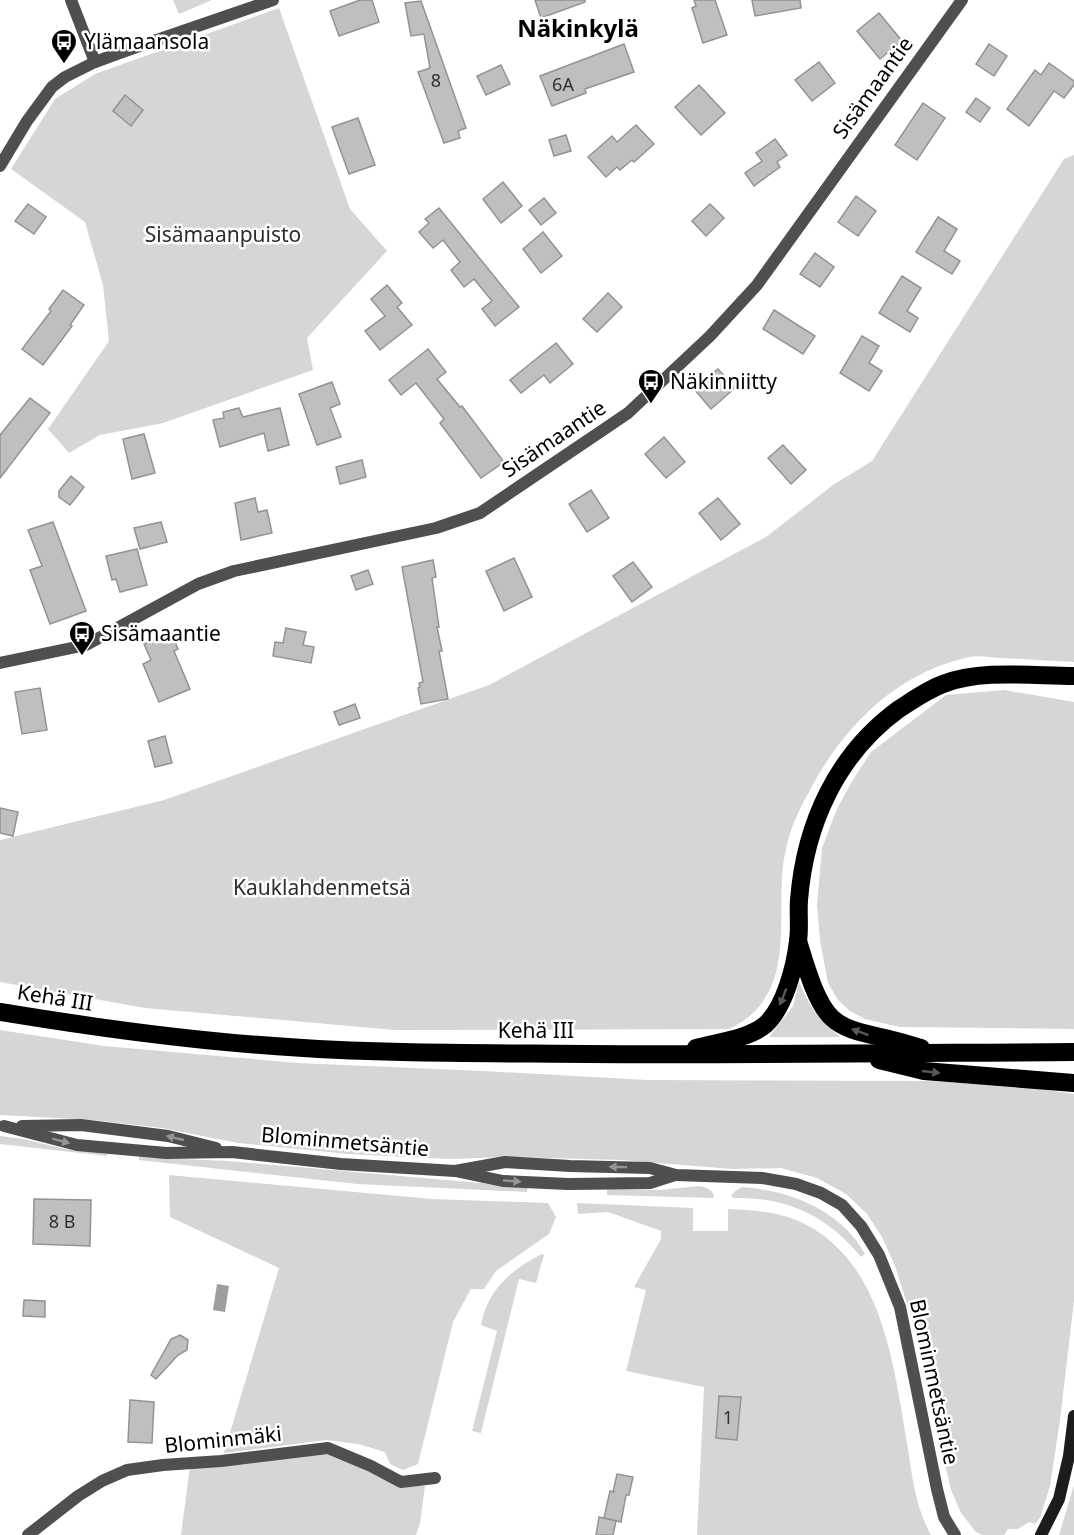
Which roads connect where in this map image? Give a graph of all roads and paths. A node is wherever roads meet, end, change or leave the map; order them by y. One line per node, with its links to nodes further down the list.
1 (71, 0): 4 (street)
2 (273, 0): 4 (street)
3 (962, 0): 6 (street, Sisämaantie)
4 (95, 62): 5 (street)
5 (0, 166)
6 (0, 663)
7 (1014, 676): 8 (highway); 9 (highway); 10 (highway)
8 (1074, 676)
9 (1074, 688)
10 (798, 941): 13 (highway, one-way to 10); 14 (highway, one-way to 14)
11 (0, 1012): 14 (highway, Kehä III)
12 (1074, 1052): 13 (highway, Kehä III)
13 (937, 1053): 15 (highway, Kehä III)
14 (675, 1054): 15 (highway, Kehä III)
15 (854, 1054): 16 (highway, one-way to 16)
16 (1074, 1083)
17 (2, 1125): 18 (street, Blominmetsäntie, one-way to 17); 18 (street, Blominmetsäntie, one-way to 18)
18 (231, 1152): 19 (street, Blominmetsäntie)
19 (455, 1171): 20 (street, Blominmetsäntie, one-way to 19); 20 (street, Blominmetsäntie, one-way to 20)
20 (676, 1174): 24 (street, Blominmetsäntie)
21 (1074, 1416): 25 (street)
22 (435, 1478): 23 (street, Blominmäki)
23 (28, 1535)
24 (955, 1535)
25 (1041, 1535)

